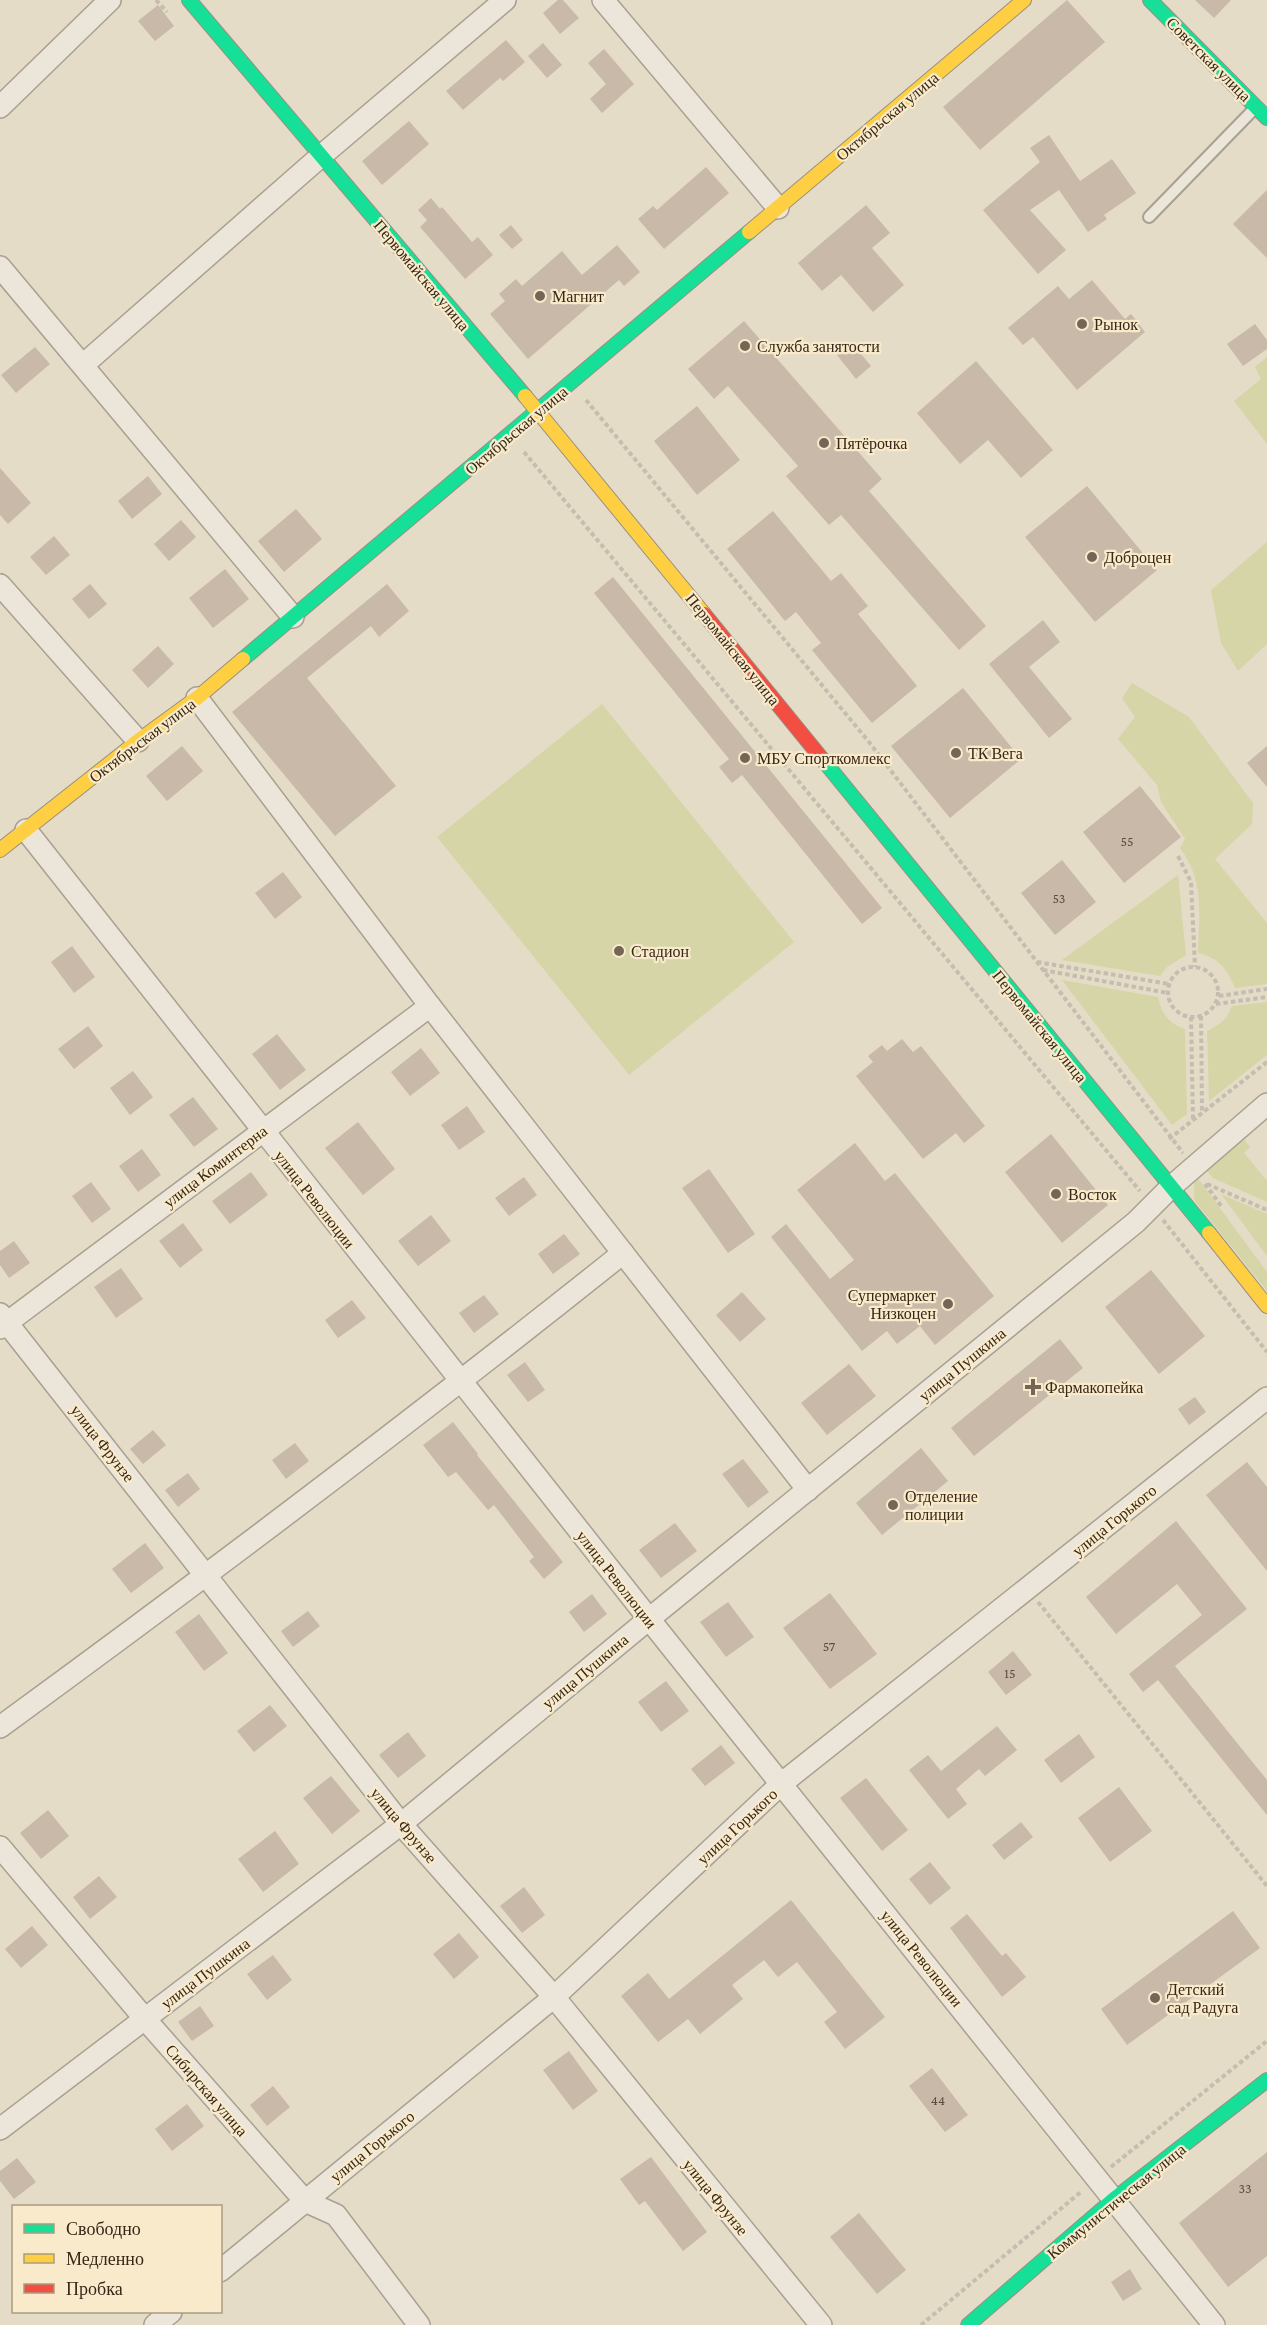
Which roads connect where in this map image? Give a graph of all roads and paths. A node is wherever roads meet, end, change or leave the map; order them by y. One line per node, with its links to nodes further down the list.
1 (110, 0): 7 (street)
2 (189, 0): 9 (street, Первомайская улица)
3 (505, 0): 9 (street)
4 (603, 0): 10 (street)
5 (1024, 0): 10 (street, Октябрьская улица)
6 (1150, 0): 8 (street, Советская улица)
7 (0, 107)
8 (1263, 107): 11 (lane)
9 (321, 156): 13 (street); 15 (street, Первомайская улица)
10 (778, 208): 14 (street, Октябрьская улица)
11 (1149, 216)
12 (0, 267): 13 (street)
13 (83, 365): 18 (street)
14 (571, 383): 15 (street, Октябрьская улица); 24 (path)
15 (538, 411): 16 (street, Октябрьская улица); 42 (street, Первомайская улица)
16 (510, 435): 18 (street, Октябрьская улица); 45 (path)
17 (0, 585): 20 (street)
18 (293, 617): 19 (street, Октябрьская улица)
19 (197, 698): 20 (street, Октябрьская улица); 33 (street)
20 (138, 741): 21 (street, Октябрьская улица)
21 (26, 830): 22 (street, Октябрьская улица); 40 (street, улица Революции)
22 (0, 850)
23 (1178, 856): 25 (path)
24 (1037, 962): 26 (path); 27 (path)
25 (1195, 967): 27 (path); 30 (path)
26 (1043, 970): 29 (path); 41 (path)
27 (1169, 984): 29 (path)
28 (1267, 990): 30 (path)
29 (1168, 993): 35 (path)
30 (1219, 996): 32 (path)
31 (1267, 997): 32 (path)
32 (1216, 1004): 34 (path)
33 (430, 1006): 40 (street, улица Коминтерна); 48 (street)
34 (1201, 1016): 35 (path); 38 (path)
35 (1191, 1017): 39 (path)
36 (1267, 1062): 38 (path)
37 (1267, 1104): 43 (street, улица Пушкина)
38 (1202, 1113): 39 (path)
39 (1193, 1120): 41 (path)
40 (262, 1131): 50 (street, улица Коминтерна); 52 (street, улица Революции)
41 (1171, 1137): 42 (path); 43 (path)
42 (1147, 1156): 44 (street, Первомайская улица)
43 (1199, 1175): 44 (street, улица Пушкина); 46 (path); 47 (path)
44 (1172, 1186): 45 (street, улица Пушкина); 49 (street, Первомайская улица)
45 (1152, 1206): 51 (path); 54 (street, улица Пушкина)
46 (1267, 1210)
47 (1226, 1211)
48 (622, 1253): 52 (street); 54 (street)
49 (1267, 1306)
50 (2, 1321): 55 (street, улица Фрунзе)
51 (1267, 1352)
52 (461, 1383): 55 (street); 57 (street, улица Революции)
53 (1267, 1398): 56 (street, улица Горького)
54 (807, 1490): 57 (street, улица Пушкина)
55 (206, 1577): 58 (street); 60 (street, улица Фрунзе)
56 (1028, 1589): 59 (street, улица Горького); 62 (path)
57 (649, 1619): 59 (street, улица Революции); 60 (street, улица Пушкина)
58 (0, 1727)
59 (781, 1784): 63 (street, улица Горького); 67 (street, улица Революции)
60 (401, 1824): 63 (street, улица Фрунзе); 64 (street, улица Пушкина)
61 (0, 1847): 64 (street, Сибирская улица)
62 (1267, 1886)
63 (554, 1997): 68 (street, улица Горького); 73 (street, улица Фрунзе)
64 (145, 2019): 66 (street, улица Пушкина); 68 (street, Сибирская улица)
65 (1267, 2080): 67 (street, Коммунистическая улица)
66 (0, 2129)
67 (1114, 2199): 74 (street, Коммунистическая улица); 75 (street, улица Революции)
68 (305, 2201): 69 (street, улица Горького); 72 (street, Сибирская улица)
69 (222, 2269)
70 (170, 2313): 71 (street)
71 (155, 2325)
72 (419, 2325)
73 (821, 2325)
74 (968, 2325)
75 (1214, 2325)

